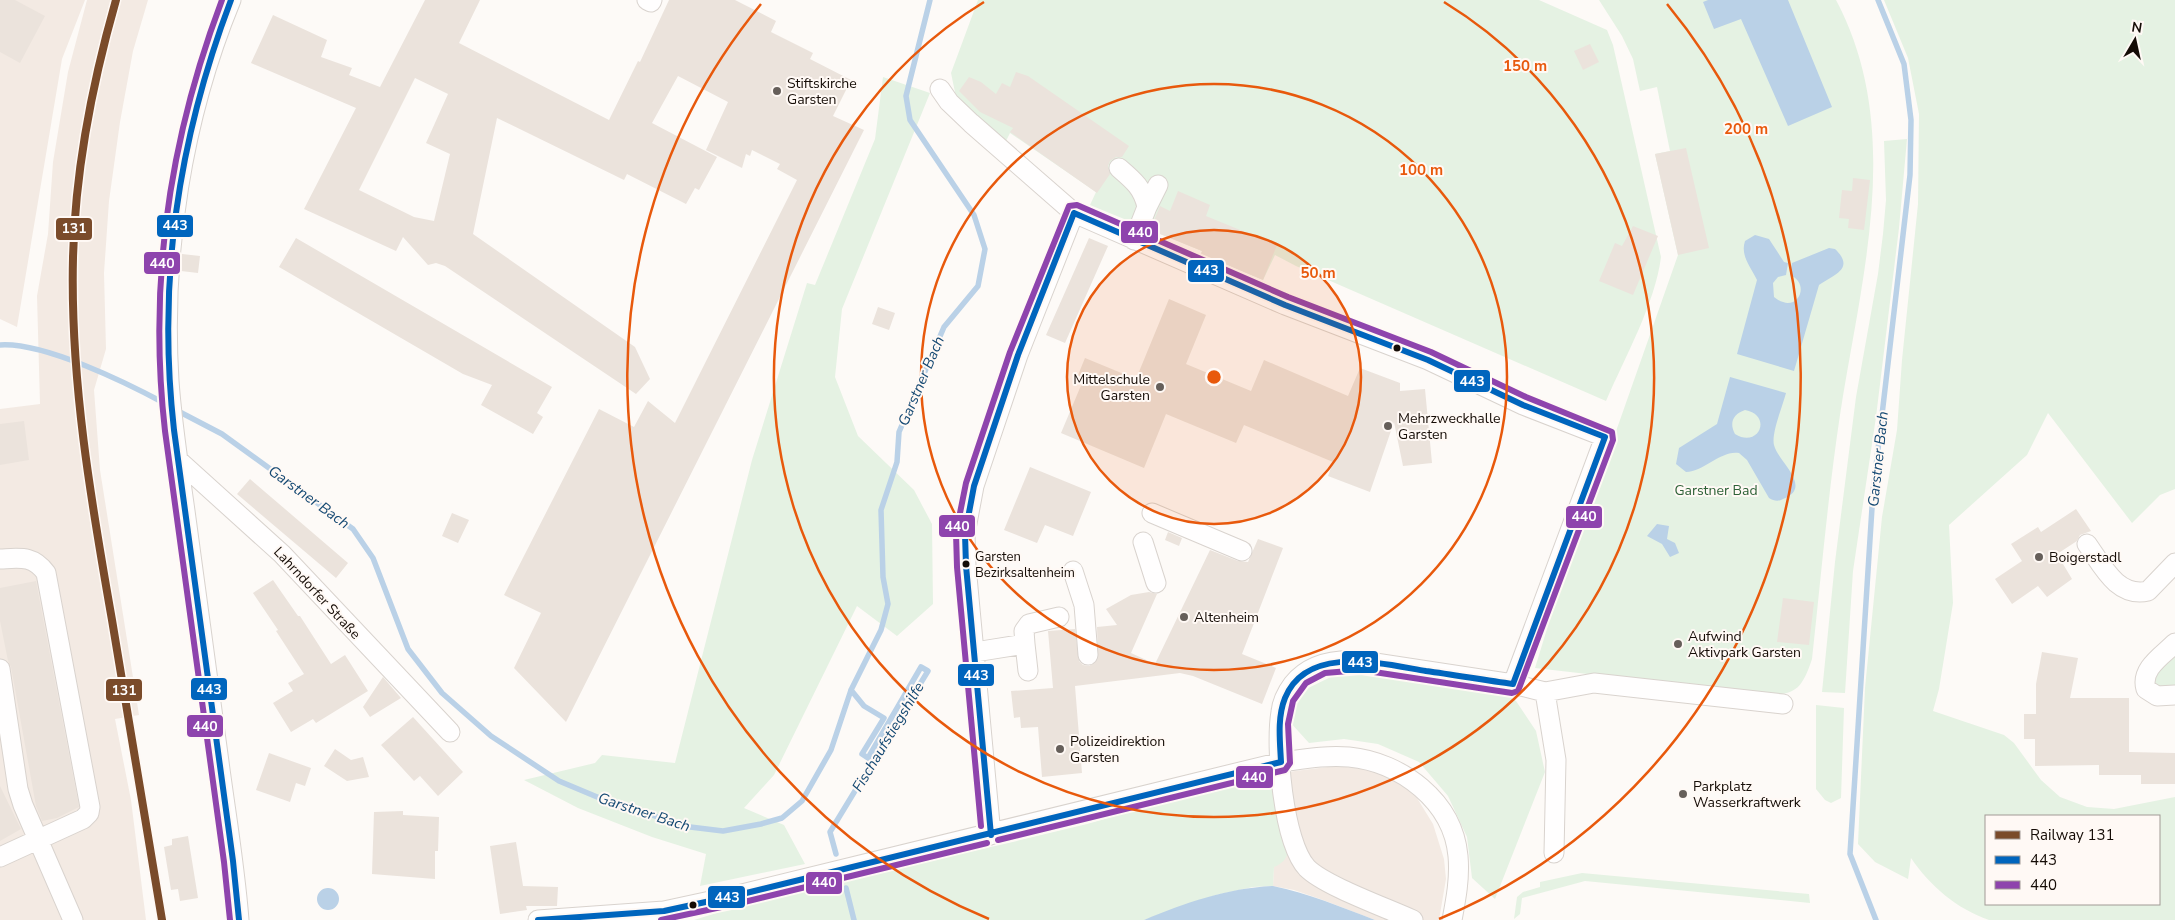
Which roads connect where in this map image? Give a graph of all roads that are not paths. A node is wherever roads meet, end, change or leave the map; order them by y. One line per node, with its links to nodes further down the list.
1 (231, 0): 10 (street)
2 (647, 0): 3 (street)
3 (652, 0)
4 (940, 88): 8 (street)
5 (1119, 168): 7 (street)
6 (1158, 185): 7 (street)
7 (1147, 207): 9 (street)
8 (1074, 213): 9 (street); 22 (street)
9 (1134, 240): 26 (street)
10 (177, 453): 30 (street, Lahrndorfer Straße); 39 (street)
11 (1152, 513): 14 (street)
12 (1143, 542): 18 (street)
13 (2087, 544): 16 (street)
14 (1242, 551)
15 (0, 559): 34 (street)
16 (2175, 563)
17 (1072, 571): 23 (street)
18 (1156, 583)
19 (1059, 617): 21 (street)
20 (2175, 643): 28 (street)
21 (1025, 644): 22 (street); 25 (street)
22 (975, 652): 33 (street)
23 (1088, 655)
24 (0, 669): 32 (street)
25 (1028, 671)
26 (1513, 684): 27 (street); 31 (street)
27 (1545, 692): 29 (street); 35 (street)
28 (2175, 695)
29 (1783, 704)
30 (450, 732)
31 (1281, 762): 33 (street); 41 (street); 42 (street)
32 (8, 770): 34 (street)
33 (991, 835): 37 (street)
34 (38, 839): 36 (street); 38 (street)
35 (1554, 853)
36 (0, 857)
37 (646, 916): 40 (street)
38 (73, 920)
39 (239, 920)
40 (538, 920)
41 (1413, 920)
42 (1452, 920)

